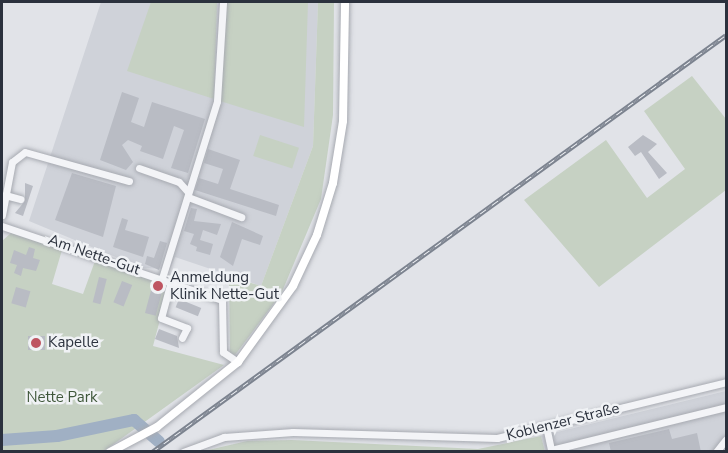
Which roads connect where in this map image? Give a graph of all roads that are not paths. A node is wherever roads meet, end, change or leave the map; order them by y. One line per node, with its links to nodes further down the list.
1 (222, 2): 5 (street)
2 (345, 2): 14 (main road)
3 (139, 168): 5 (street)
4 (129, 180): 6 (street)
5 (187, 194): 9 (street); 11 (street)
6 (5, 195): 7 (street); 8 (street)
7 (20, 199)
8 (2, 215)
9 (241, 217)
10 (2, 226): 11 (street, Am Nette-Gut)
11 (162, 278): 12 (street, Am Nette-Gut)
12 (171, 281): 13 (street); 14 (street, Am Nette-Gut)
13 (182, 338)
14 (238, 362): 20 (main road)
15 (726, 382): 17 (street, Koblenzer Straße)
16 (726, 407): 19 (street)
17 (546, 426): 19 (street); 21 (street, Koblenzer Straße)
18 (726, 439): 22 (street)
19 (551, 451)
20 (110, 452)
21 (183, 452)
22 (716, 452)

